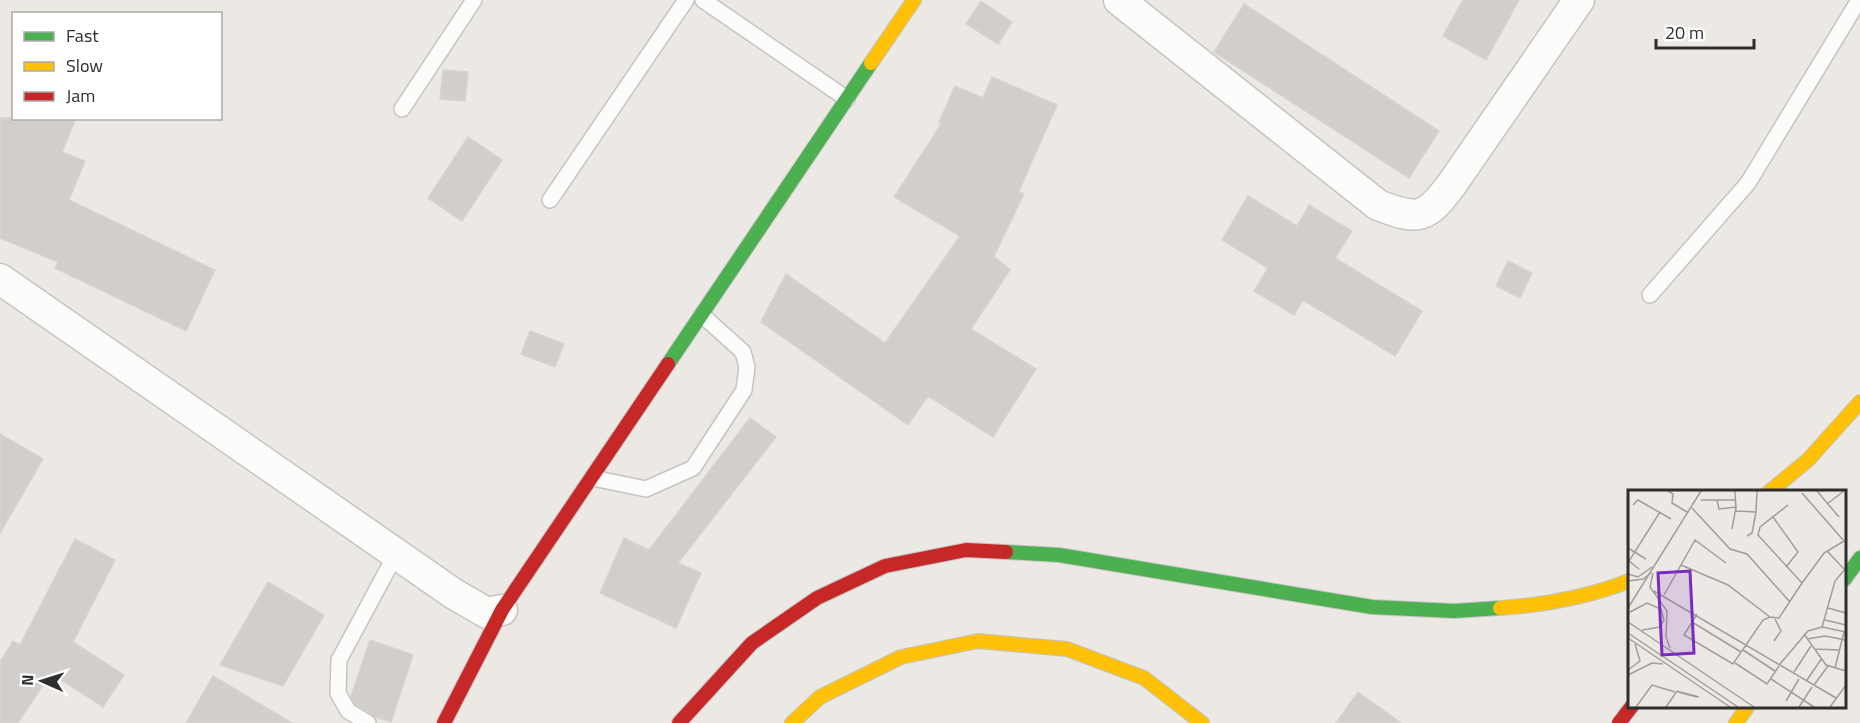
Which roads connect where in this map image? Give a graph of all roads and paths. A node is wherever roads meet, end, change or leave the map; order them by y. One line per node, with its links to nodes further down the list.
1 (474, 0): 10 (lane)
2 (686, 0): 11 (lane)
3 (703, 0): 9 (lane)
4 (914, 0): 9 (main road)
5 (1119, 0): 8 (street)
6 (1579, 0): 8 (street)
7 (1859, 0): 13 (lane)
8 (1150, 9)
9 (847, 99): 14 (main road)
10 (402, 109)
11 (550, 200)
12 (0, 279): 19 (street)
13 (1650, 295)
14 (702, 315): 16 (main road); 16 (lane)
15 (1860, 404): 17 (main road); 18 (main road)
16 (593, 478): 23 (main road)
17 (1801, 483)
18 (1771, 490)
19 (396, 554): 23 (street); 26 (lane)
20 (1860, 558): 21 (main road)
21 (1845, 579)
22 (1628, 581): 28 (main road)
23 (502, 610): 27 (main road)
24 (1630, 708): 31 (main road)
25 (1747, 708): 32 (main road)
26 (368, 723)
27 (444, 723)
28 (679, 723)
29 (792, 723): 30 (main road)
30 (1202, 723)
31 (1619, 723)
32 (1736, 723)

